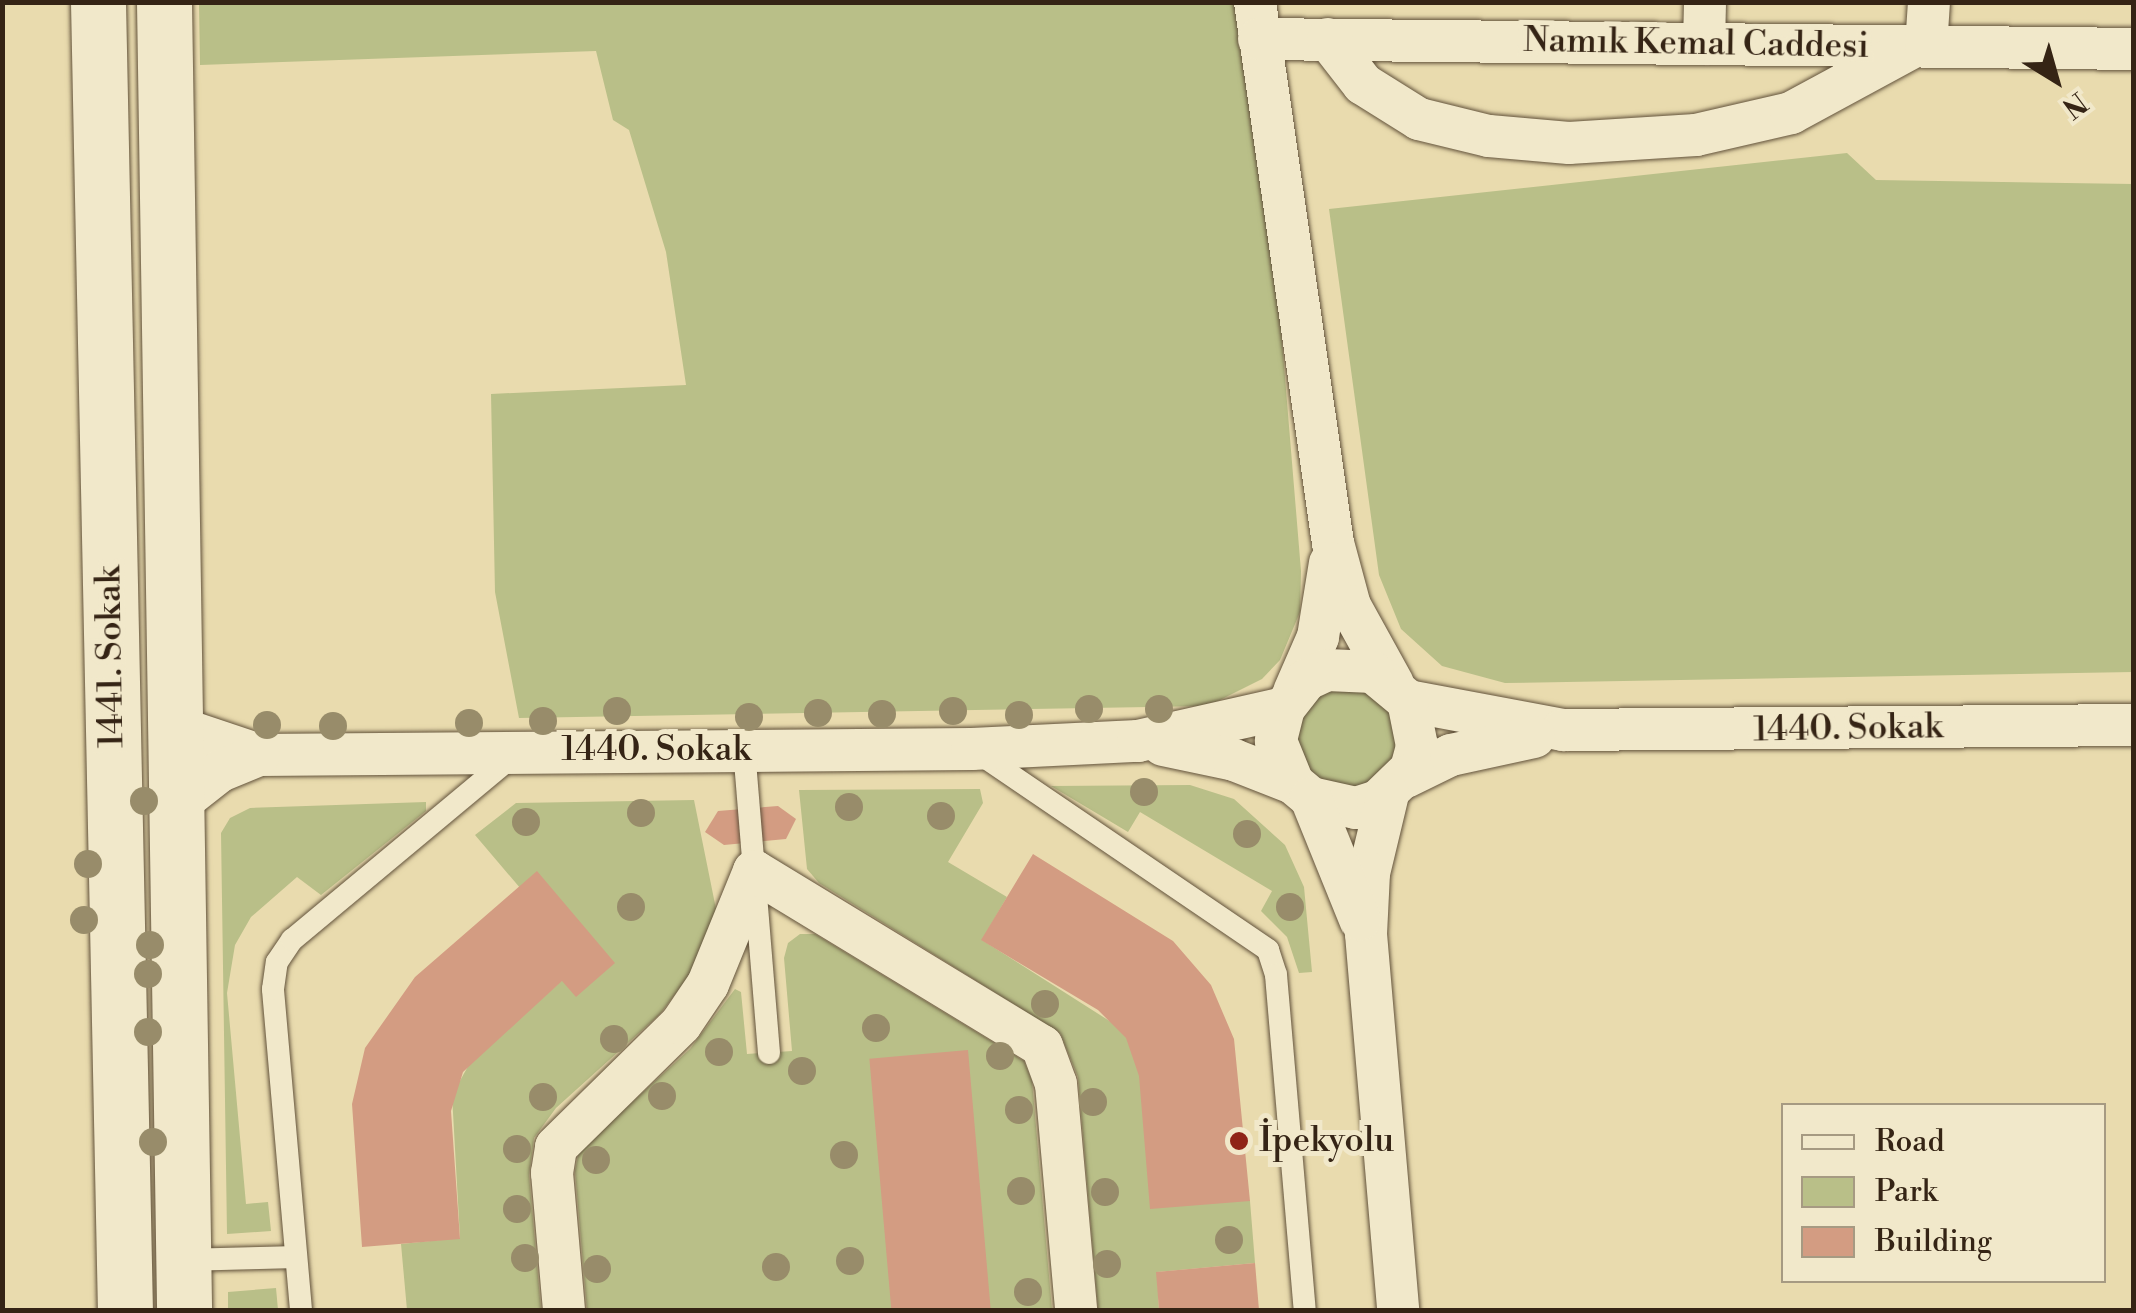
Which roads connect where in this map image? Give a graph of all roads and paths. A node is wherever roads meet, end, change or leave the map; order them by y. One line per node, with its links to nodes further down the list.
1 (98, 2): 20 (street, 1441. Sokak)
2 (164, 2): 21 (street, 1441. Sokak)
3 (1929, 2): 8 (street)
4 (1257, 20): 7 (street, Namık Kemal Caddesi); 10 (street, Namık Kemal Caddesi)
5 (1405, 21): 6 (street, Namık Kemal Caddesi); 7 (street, Namık Kemal Caddesi)
6 (1704, 23): 8 (street, Namık Kemal Caddesi)
7 (1328, 39): 8 (street)
8 (1920, 47): 9 (street, Namık Kemal Caddesi)
9 (2134, 49)
10 (1332, 543): 11 (street); 12 (street)
11 (1401, 692): 12 (street); 14 (street); 22 (street)
12 (1289, 700): 15 (street); 23 (street)
13 (2134, 725): 14 (street, 1440. Sokak)
14 (1563, 730): 22 (street)
15 (1138, 741): 16 (street, 1440. Sokak); 23 (street)
16 (972, 748): 17 (street, 1440. Sokak); 33 (lane)
17 (744, 749): 18 (street, 1440. Sokak); 24 (lane)
18 (518, 751): 19 (street, 1440. Sokak); 27 (lane)
19 (259, 755): 21 (street, 1440. Sokak); 21 (street)
20 (113, 760): 21 (street); 29 (street, 1441. Sokak)
21 (178, 764): 28 (street, 1441. Sokak)
22 (1397, 785): 23 (street); 25 (street)
23 (1302, 791): 25 (street)
24 (754, 871): 26 (lane); 31 (street); 32 (street)
25 (1366, 934): 34 (street)
26 (769, 1053)
27 (296, 1257): 28 (lane); 30 (lane)
28 (184, 1285)
29 (125, 1310)
30 (300, 1310)
31 (564, 1310)
32 (1076, 1310)
33 (1305, 1310)
34 (1398, 1310)

